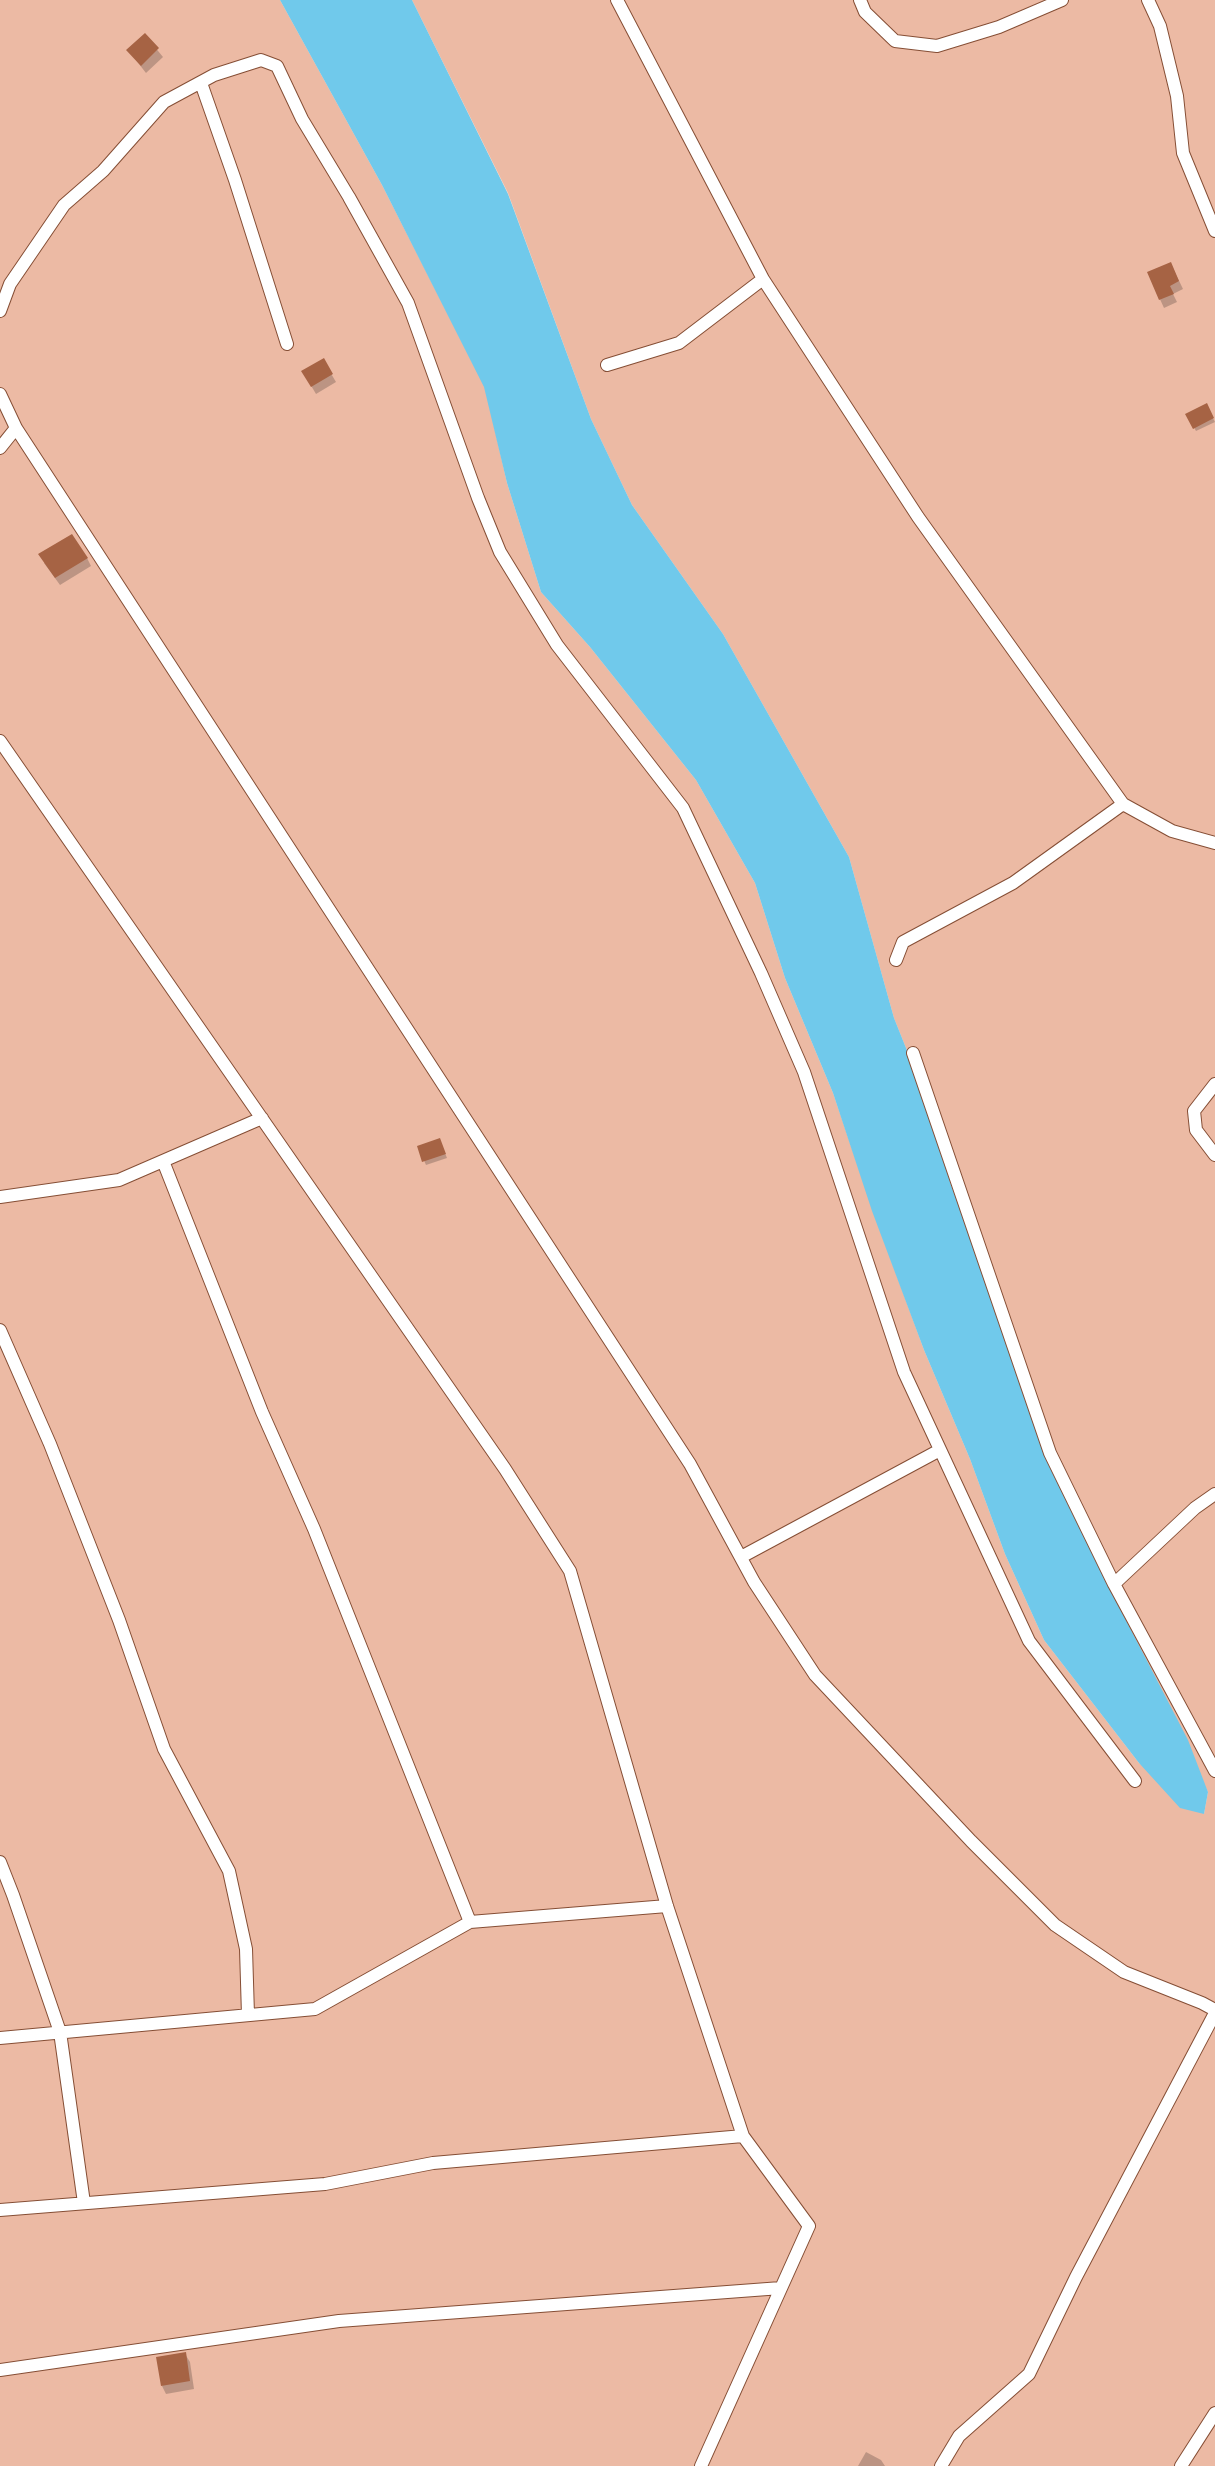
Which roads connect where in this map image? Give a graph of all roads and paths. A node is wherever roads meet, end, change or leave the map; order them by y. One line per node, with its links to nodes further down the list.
1 (616, 0): 7 (lane)
2 (860, 0): 3 (lane)
3 (1062, 0)
4 (1148, 0): 6 (lane)
5 (201, 82): 8 (lane); 9 (lane); 25 (lane)
6 (1215, 231)
7 (763, 279): 10 (lane); 15 (lane)
8 (0, 311)
9 (287, 344)
10 (607, 364)
11 (0, 394): 12 (lane)
12 (16, 428): 13 (lane); 27 (lane)
13 (0, 448)
14 (0, 741): 20 (lane)
15 (1123, 804): 16 (lane); 17 (lane)
16 (1215, 843)
17 (896, 960)
18 (913, 1053): 28 (lane)
19 (1215, 1084): 21 (lane)
20 (262, 1118): 22 (lane); 32 (lane)
21 (1215, 1155)
22 (163, 1161): 23 (lane); 33 (lane)
23 (0, 1197)
24 (0, 1330): 35 (lane)
25 (940, 1450): 27 (lane); 30 (lane)
26 (1215, 1494): 28 (lane)
27 (741, 1557): 34 (lane)
28 (1114, 1584): 29 (lane)
29 (1215, 1771)
30 (1135, 1781)
31 (0, 1862): 36 (lane)
32 (667, 1906): 33 (lane); 38 (lane)
33 (470, 1922): 35 (lane)
34 (1215, 2012): 45 (lane)
35 (248, 2015): 36 (lane)
36 (60, 2032): 37 (lane); 39 (lane)
37 (0, 2038)
38 (743, 2136): 39 (lane); 41 (lane)
39 (84, 2203): 40 (lane)
40 (0, 2210)
41 (781, 2288): 42 (lane); 44 (lane)
42 (0, 2370)
43 (1215, 2413): 46 (lane)
44 (701, 2466)
45 (941, 2466)
46 (1181, 2466)

